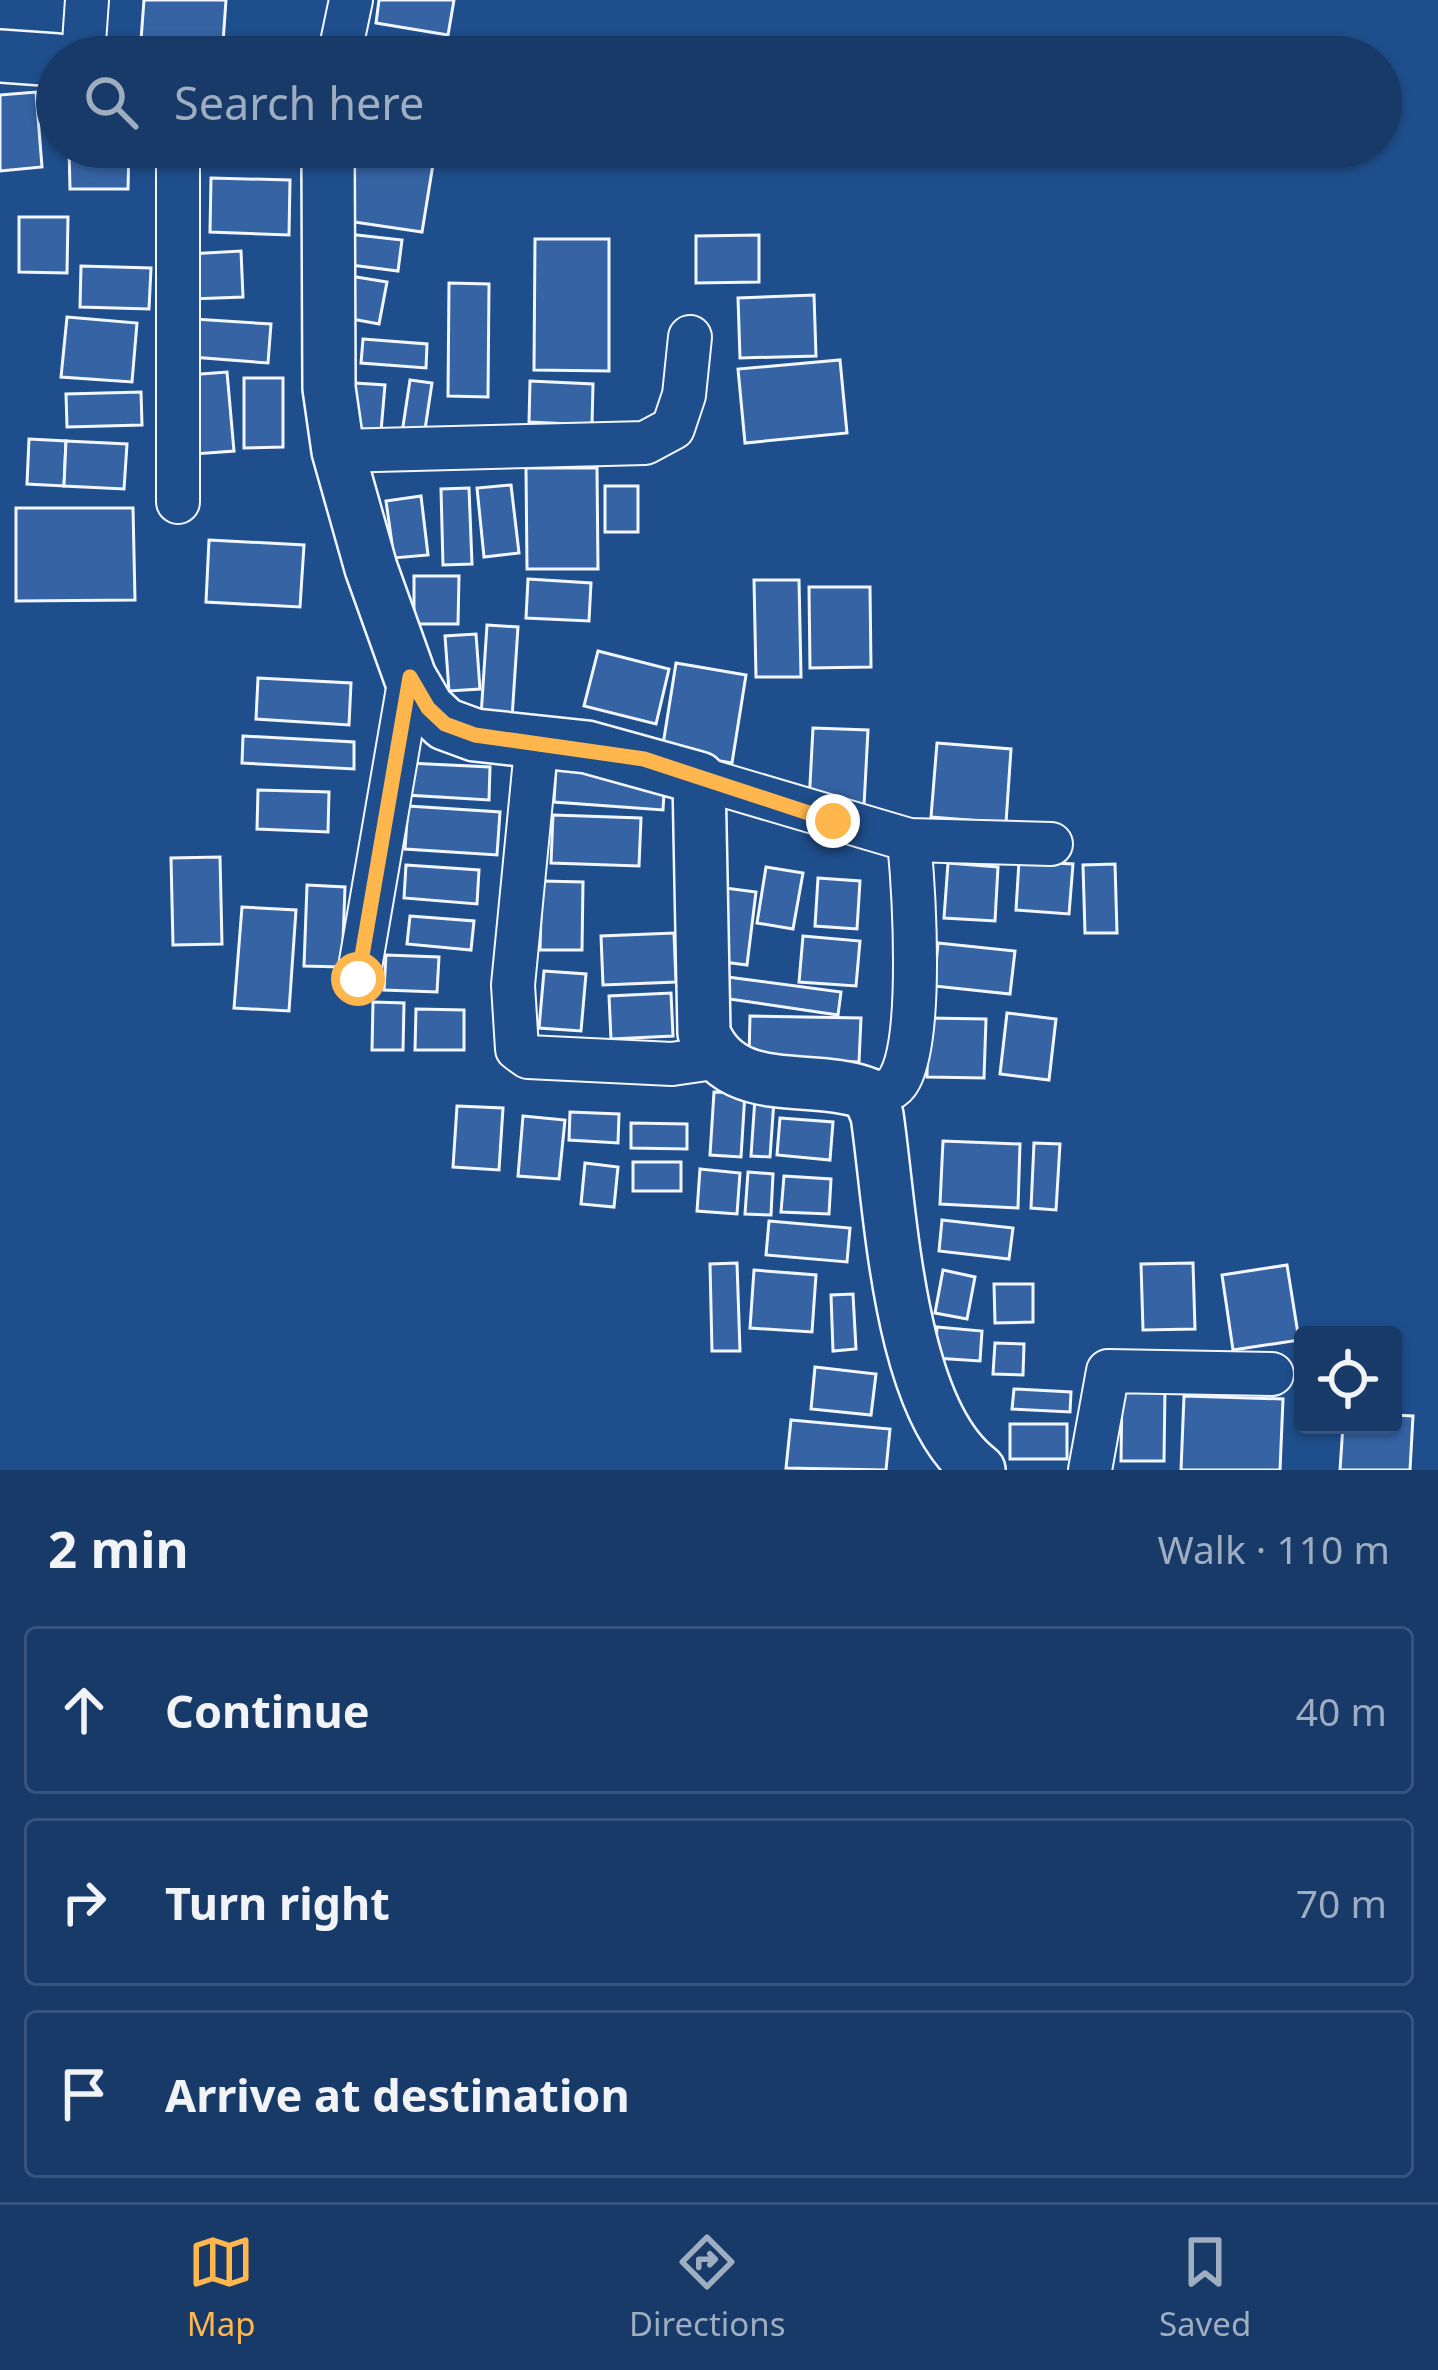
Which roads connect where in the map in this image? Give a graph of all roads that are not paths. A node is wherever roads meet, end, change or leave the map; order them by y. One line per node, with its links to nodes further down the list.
1 (87, 0): 3 (street)
2 (351, 0): 4 (street)
3 (84, 36)
4 (343, 36)
5 (0, 56): 6 (street)
6 (36, 59)
7 (178, 168): 11 (street)
8 (328, 168): 10 (street)
9 (690, 337): 10 (street)
10 (338, 451): 12 (street)
11 (178, 502)
12 (410, 677): 13 (street); 17 (street)
13 (537, 740): 14 (street); 18 (street)
14 (699, 778): 15 (street); 18 (street)
15 (909, 840): 16 (street); 19 (street)
16 (1051, 844)
17 (358, 979)
18 (720, 1057): 19 (street)
19 (868, 1094): 21 (street)
20 (1272, 1374): 22 (street)
21 (979, 1470)
22 (1090, 1470)

